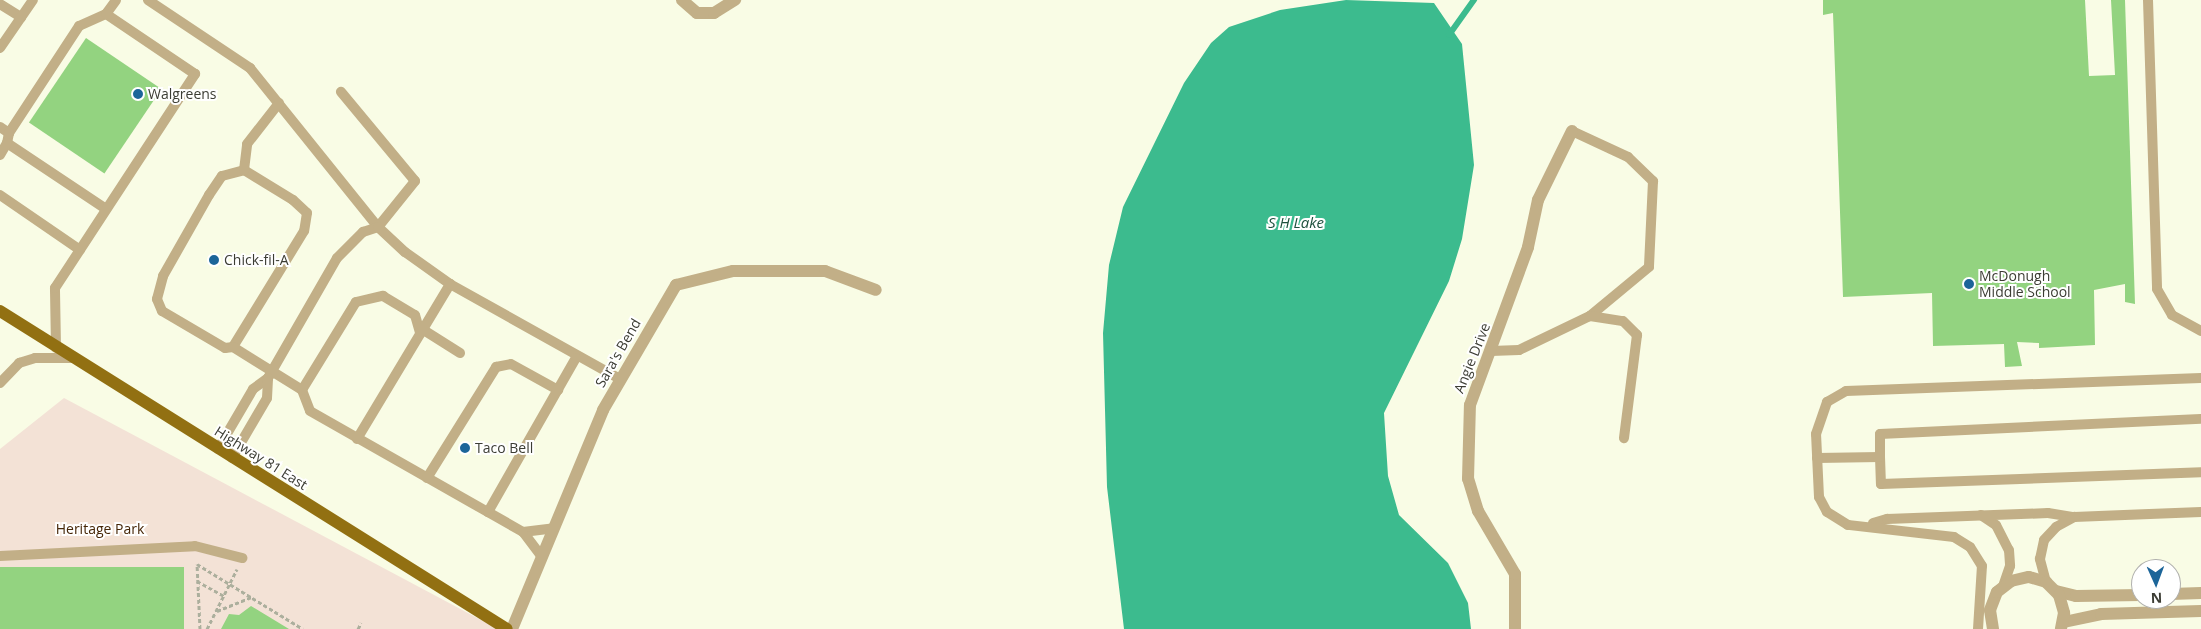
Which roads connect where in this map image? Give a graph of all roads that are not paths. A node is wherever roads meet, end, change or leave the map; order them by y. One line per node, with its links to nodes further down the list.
1 (33, 0): 9 (lane)
2 (116, 0): 8 (lane)
3 (148, 0): 12 (lane)
4 (682, 0): 5 (street)
5 (735, 0)
6 (2148, 0): 26 (lane)
7 (0, 4): 9 (lane)
8 (106, 14): 15 (lane); 19 (lane)
9 (21, 17): 10 (lane)
10 (0, 48)
11 (341, 92): 20 (lane)
12 (279, 103): 17 (lane); 20 (lane)
13 (0, 127): 15 (lane)
14 (1572, 131): 25 (lane); 30 (street, Angie Drive)
15 (8, 138): 16 (lane); 19 (lane)
16 (0, 156)
17 (244, 170): 28 (lane); 28 (lane)
18 (0, 195): 21 (lane)
19 (106, 209): 21 (lane)
20 (378, 226): 22 (lane); 34 (lane)
21 (80, 250): 29 (lane)
22 (450, 284): 27 (lane); 33 (lane)
23 (876, 290): 36 (street, Sara's Bend)
24 (0, 311): 29 (main road, Highway 81 East)
25 (1590, 316): 30 (lane); 41 (lane)
26 (2201, 330)
27 (421, 331): 31 (lane); 38 (lane); 42 (lane)
28 (233, 347): 34 (lane)
29 (56, 348): 32 (main road, Highway 81 East)
30 (1491, 351): 68 (street, Angie Drive)
31 (460, 353)
32 (72, 358): 37 (lane); 43 (main road, Highway 81 East)
33 (576, 358): 36 (lane); 39 (lane)
34 (270, 375): 38 (lane); 43 (lane); 45 (lane)
35 (2201, 378): 46 (lane)
36 (620, 379): 54 (street, Sara's Bend)
37 (0, 384)
38 (302, 390): 42 (lane)
39 (558, 390): 48 (lane); 49 (lane)
40 (2201, 419): 44 (lane)
41 (1624, 438)
42 (357, 440): 48 (lane)
43 (218, 449): 45 (main road, Highway 81 East)
44 (1880, 456): 46 (lane); 47 (lane)
45 (232, 458): 66 (main road, Highway 81 East)
46 (1817, 458): 53 (lane)
47 (2201, 472)
48 (427, 478): 49 (lane)
49 (488, 512): 55 (lane)
50 (2201, 512): 52 (lane)
51 (1980, 515): 52 (lane); 53 (lane); 59 (lane)
52 (2074, 517): 60 (lane)
53 (1870, 524): 69 (lane)
54 (554, 528): 55 (lane); 57 (street, Sara's Bend)
55 (523, 532): 57 (lane)
56 (0, 556): 58 (lane)
57 (542, 557): 67 (street, Sara's Bend)
58 (242, 558)
59 (2003, 586): 60 (street); 70 (street)
60 (2051, 587): 63 (street); 65 (street)
61 (2201, 593): 62 (street)
62 (2181, 594)
63 (2131, 595)
64 (2201, 611): 65 (street)
65 (2062, 626)
66 (507, 629)
67 (512, 629)
68 (1515, 629)
69 (1978, 629)
70 (1993, 629)

